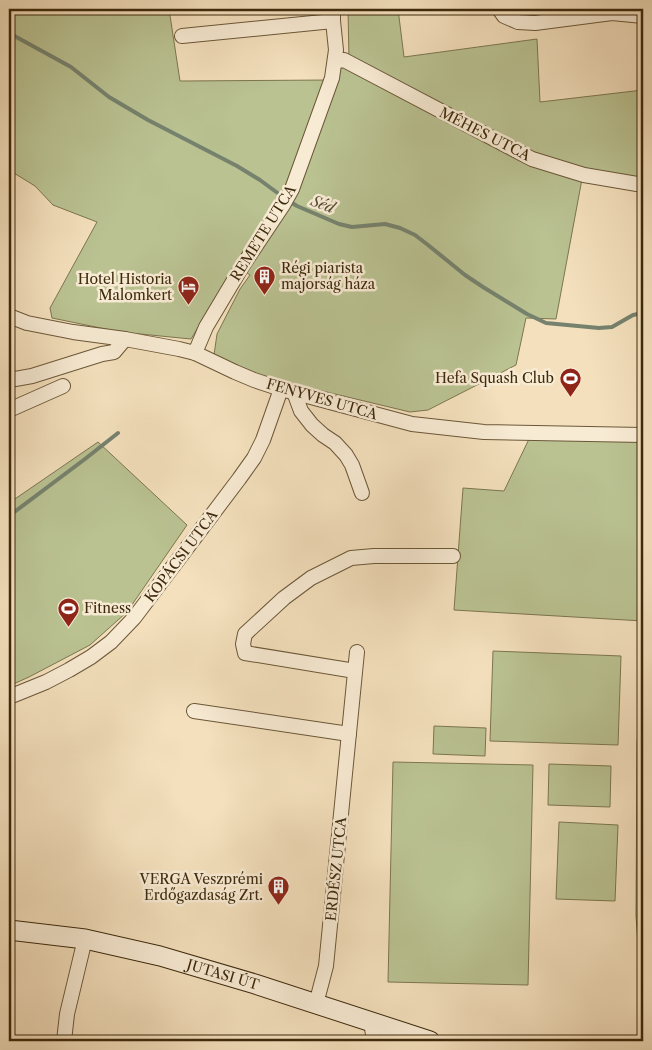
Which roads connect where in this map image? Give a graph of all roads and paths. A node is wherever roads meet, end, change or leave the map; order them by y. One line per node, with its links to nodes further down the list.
1 (499, 9): 3 (street)
2 (333, 15): 4 (street, REMETE UTCA); 5 (street, REMETE UTCA)
3 (643, 16)
4 (182, 36)
5 (336, 61): 6 (street, MÉHES UTCA); 9 (street, REMETE UTCA)
6 (643, 185)
7 (9, 316): 8 (street, FENYVES UTCA)
8 (125, 339): 9 (street, FENYVES UTCA); 10 (street)
9 (195, 353): 12 (street, FENYVES UTCA)
10 (9, 379)
11 (63, 386): 13 (street)
12 (287, 391): 14 (street, FENYVES UTCA); 15 (street); 19 (street, KOPÁCSI UTCA)
13 (9, 410)
14 (643, 435)
15 (362, 493)
16 (453, 556): 18 (street)
17 (357, 652): 18 (street, ERDÉSZ UTCA)
18 (355, 671): 21 (street, ERDÉSZ UTCA)
19 (9, 697)
20 (194, 711): 21 (street)
21 (349, 734): 24 (street, ERDÉSZ UTCA)
22 (9, 930): 23 (street, JUTASI ÚT)
23 (85, 939): 24 (street, JUTASI ÚT); 26 (street)
24 (316, 1004): 25 (street, JUTASI ÚT)
25 (371, 1022): 27 (street); 28 (street, JUTASI ÚT)
26 (64, 1041)
27 (374, 1041)
28 (430, 1041)

